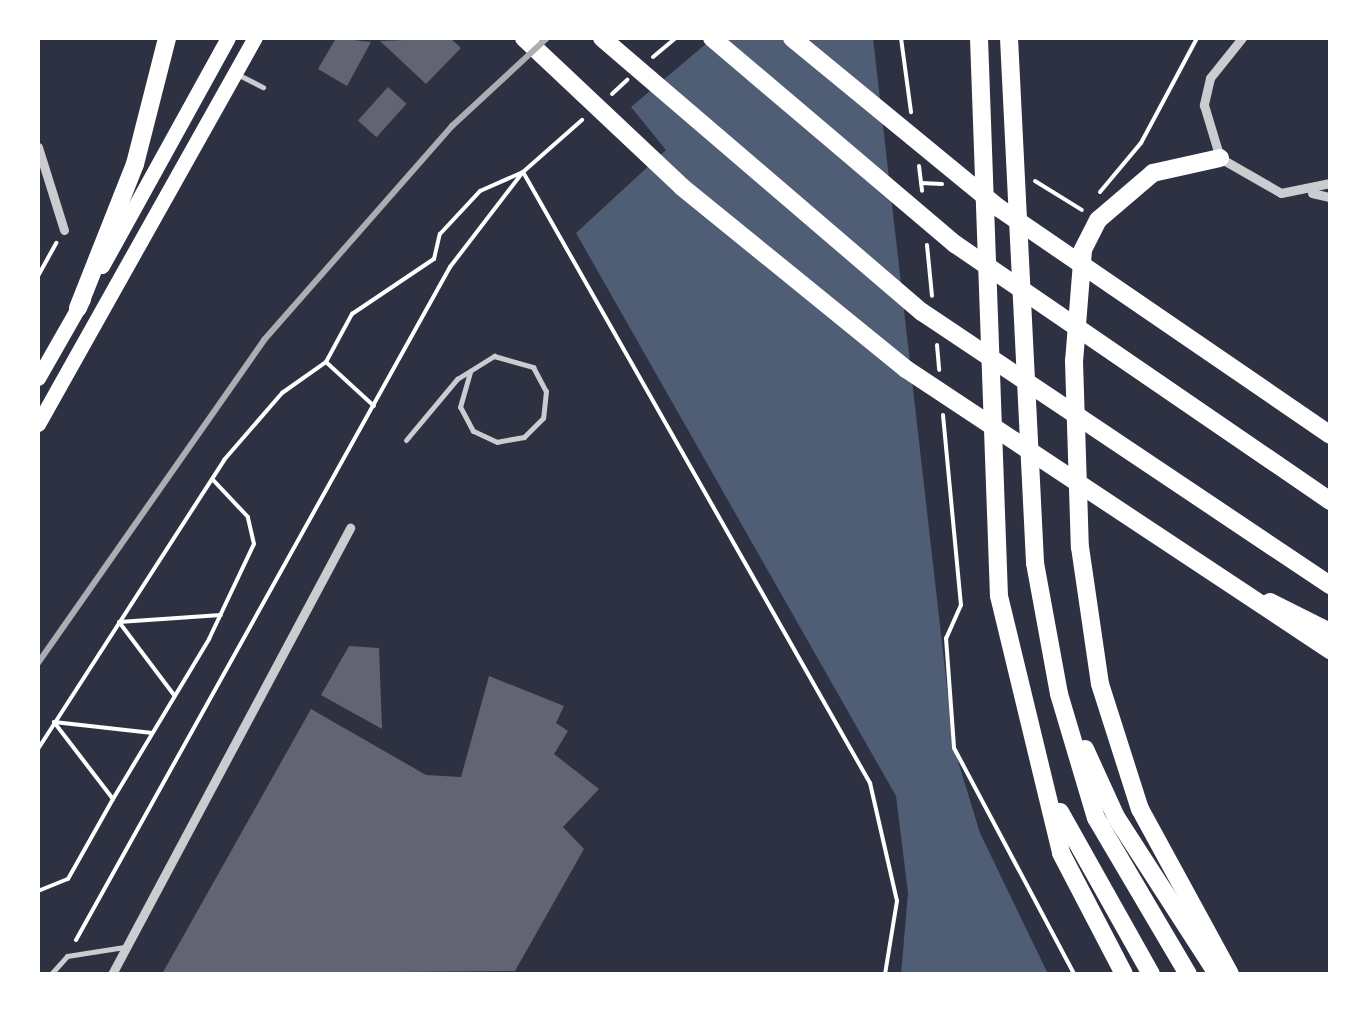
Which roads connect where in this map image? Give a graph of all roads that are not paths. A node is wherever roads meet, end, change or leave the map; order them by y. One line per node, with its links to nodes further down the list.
1 (167, 38): 19 (highway)
2 (228, 38): 19 (main road)
3 (255, 38): 11 (main road)
4 (524, 38): 27 (highway)
5 (602, 38): 28 (highway)
6 (712, 38): 25 (highway)
7 (792, 38): 23 (highway)
8 (979, 38): 32 (highway)
9 (1010, 38): 31 (highway)
10 (1242, 38): 14 (street)
11 (235, 73): 12 (lane); 22 (main road)
12 (263, 88)
13 (38, 147): 18 (street)
14 (1220, 158): 16 (street); 40 (highway)
15 (1330, 183): 16 (street)
16 (1304, 192): 17 (street)
17 (1330, 197)
18 (64, 230)
19 (78, 308): 21 (main road)
20 (470, 371): 20 (lane); 24 (lane)
21 (38, 378)
22 (38, 424)
23 (1330, 435)
24 (406, 440)
25 (1330, 501)
26 (350, 528): 33 (street)
27 (1214, 578): 29 (highway); 30 (highway)
28 (1330, 585)
29 (1330, 632)
30 (1330, 650)
31 (1059, 694): 38 (highway); 39 (highway)
32 (1045, 780): 36 (highway); 37 (highway)
33 (127, 946): 34 (lane); 35 (street)
34 (51, 974)
35 (112, 974)
36 (1124, 974)
37 (1151, 974)
38 (1188, 974)
39 (1218, 974)
40 (1230, 974)

